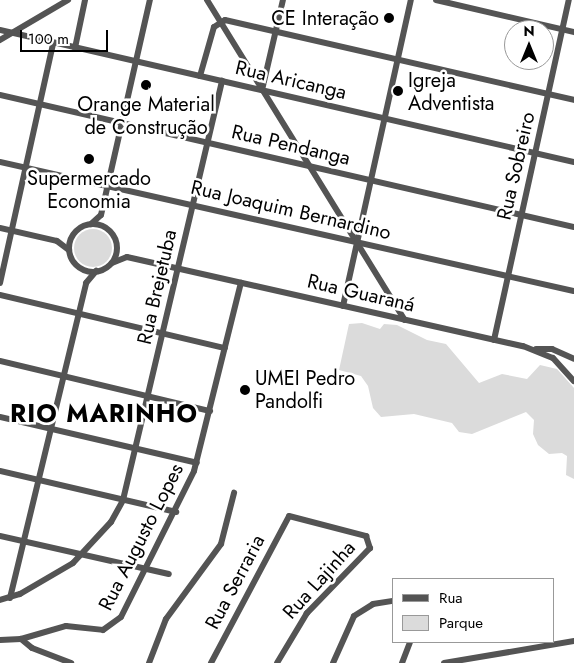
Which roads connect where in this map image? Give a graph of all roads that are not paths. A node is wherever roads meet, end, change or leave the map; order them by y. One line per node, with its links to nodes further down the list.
1 (68, 0): 14 (street)
2 (85, 0): 17 (street)
3 (150, 0): 19 (street)
4 (207, 0): 9 (street)
5 (283, 0): 12 (street)
6 (411, 0): 18 (street)
7 (436, 0): 10 (street)
8 (569, 0): 10 (street, Rua Sobreiro)
9 (220, 21): 12 (street); 20 (street); 22 (street)
10 (563, 29): 13 (street); 23 (street, Rua Sobreiro)
11 (0, 30): 14 (street, Rua Aricanga)
12 (276, 32): 18 (street); 22 (street)
13 (574, 32)
14 (11, 33): 15 (street); 16 (street, Rua Aricanga)
15 (0, 40)
16 (53, 44): 17 (street, Rua Aricanga); 26 (street)
17 (75, 48): 19 (street, Rua Aricanga)
18 (397, 60): 23 (street); 27 (street)
19 (136, 62): 20 (street, Rua Aricanga); 28 (street)
20 (200, 76): 21 (street, Rua Aricanga)
21 (222, 81): 22 (street, Rua Aricanga); 29 (street, Rua Brejetuba)
22 (263, 90): 27 (street, Rua Aricanga); 33 (street)
23 (548, 94): 25 (street); 30 (street, Rua Sobreiro)
24 (0, 95): 26 (street, Rua Pendanga)
25 (574, 100)
26 (40, 104): 28 (street, Rua Pendanga); 34 (street)
27 (384, 119): 30 (street, Rua Aricanga); 35 (street)
28 (122, 123): 29 (street, Rua Pendanga); 36 (street)
29 (207, 143): 33 (street, Rua Pendanga); 37 (street, Rua Brejetuba)
30 (535, 154): 32 (street, Rua Aricanga); 39 (street, Rua Sobreiro)
31 (0, 162): 34 (street, Rua Joaquim Bernardino)
32 (574, 162)
33 (309, 166): 35 (street, Rua Pendanga); 47 (street)
34 (26, 168): 36 (street, Rua Joaquim Bernardino); 44 (street)
35 (370, 180): 39 (street, Rua Pendanga); 47 (street)
36 (109, 184): 37 (street, Rua Joaquim Bernardino); 38 (street)
37 (193, 204): 47 (street, Rua Joaquim Bernardino); 53 (street, Rua Brejetuba)
38 (102, 212): 40 (street); 43 (street)
39 (522, 215): 41 (street, Rua Pendanga); 55 (street, Rua Sobreiro)
40 (90, 224): 43 (street); 45 (street)
41 (574, 227)
42 (0, 228): 44 (street)
43 (106, 228): 48 (street)
44 (12, 231): 46 (street); 56 (street)
45 (72, 238): 46 (street); 49 (street)
46 (57, 241): 49 (street)
47 (357, 242): 55 (street, Rua Joaquim Bernardino); 61 (street); 63 (street)
48 (116, 243): 50 (street); 51 (street)
49 (69, 250): 52 (street)
50 (130, 258): 51 (street, Rua Guaraná); 53 (street, Rua Guaraná)
51 (112, 263): 54 (street)
52 (80, 268): 54 (street); 57 (street)
53 (178, 269): 58 (street, Rua Guaraná); 64 (street, Rua Brejetuba)
54 (96, 271): 57 (street)
55 (508, 276): 59 (street, Rua Joaquim Bernardino); 65 (street, Rua Sobreiro)
56 (0, 283)
57 (86, 283): 62 (street)
58 (241, 283): 61 (street, Rua Guaraná); 66 (street, Rua Augusto Lopes)
59 (574, 292)
60 (0, 295): 62 (street)
61 (342, 306): 63 (street, Rua Guaraná)
62 (78, 312): 64 (street); 70 (street)
63 (404, 320): 65 (street, Rua Guaraná)
64 (163, 333): 66 (street); 72 (street, Rua Brejetuba)
65 (494, 340): 67 (street, Rua Guaraná)
66 (225, 348): 73 (street, Rua Augusto Lopes)
67 (534, 350): 68 (street); 71 (street, Rua Guaraná)
68 (574, 359)
69 (0, 361): 70 (street)
70 (63, 376): 72 (street); 75 (street)
71 (574, 381)
72 (149, 396): 73 (street); 76 (street, Rua Brejetuba)
73 (210, 411): 77 (street, Rua Augusto Lopes)
74 (0, 417): 75 (street)
75 (50, 430): 76 (street); 79 (street)
76 (138, 447): 77 (street); 81 (street, Rua Brejetuba)
77 (197, 463): 82 (street, Rua Augusto Lopes)
78 (0, 471): 79 (street)
79 (38, 480): 81 (street); 85 (street)
80 (234, 492): 99 (street)
81 (123, 500): 82 (street); 86 (street, Rua Brejetuba)
82 (176, 512): 87 (street, Rua Augusto Lopes)
83 (289, 516): 100 (street, Rua Serraria); 101 (street, Rua Lajinha)
84 (0, 536): 85 (street)
85 (23, 541): 86 (street); 89 (street)
86 (83, 555): 87 (street); 89 (street, Rua Brejetuba)
87 (146, 568): 88 (street); 92 (street, Rua Augusto Lopes)
88 (169, 574)
89 (10, 598): 90 (street, Rua Brejetuba)
90 (0, 600)
91 (392, 602): 102 (street)
92 (21, 639): 93 (street); 98 (street)
93 (0, 640)
94 (574, 641): 96 (street)
95 (410, 643): 103 (street)
96 (551, 644): 97 (street)
97 (459, 662): 104 (street)
98 (71, 663)
99 (149, 663)
100 (211, 663)
101 (277, 663)
102 (333, 663)
103 (402, 663)
104 (444, 663)

